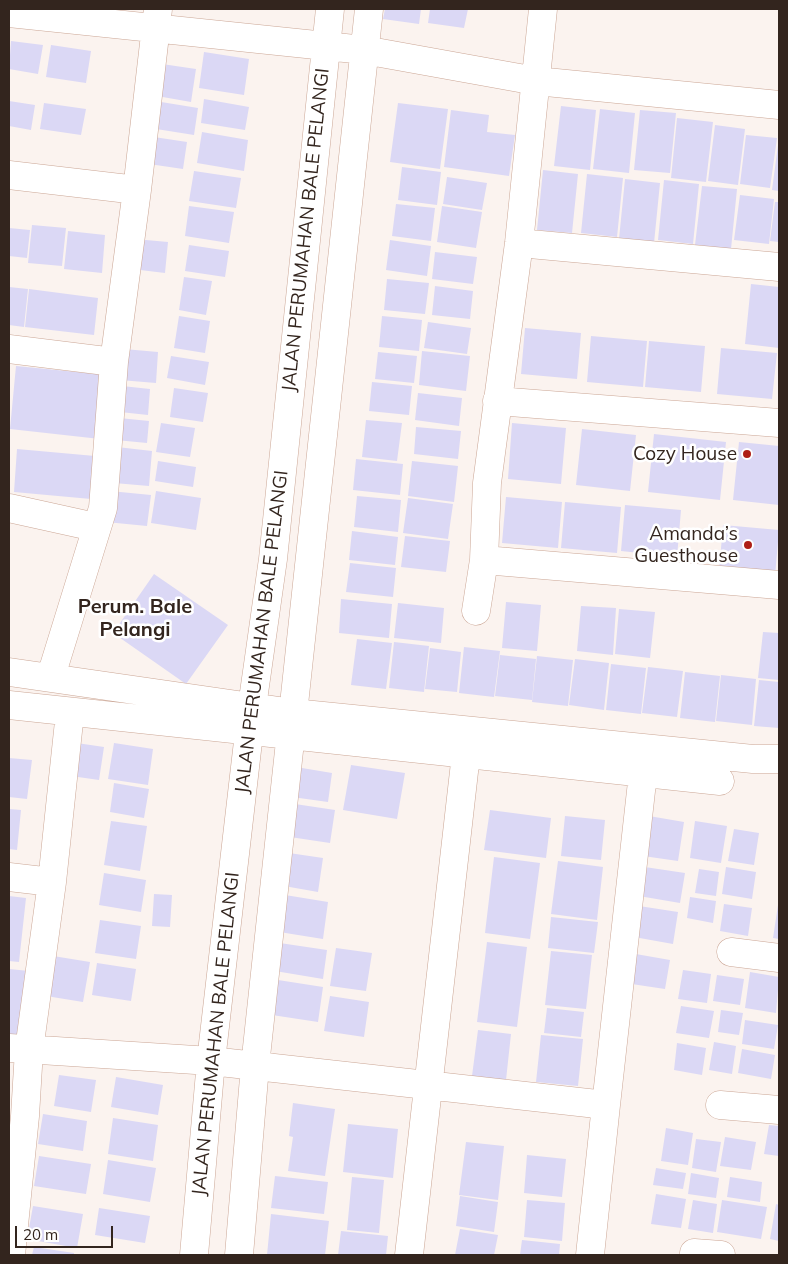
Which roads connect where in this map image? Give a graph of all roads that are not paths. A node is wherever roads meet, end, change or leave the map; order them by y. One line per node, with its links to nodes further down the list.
1 (330, 9): 6 (street, JALAN PERUMAHAN BALE PELANGI)
2 (369, 9): 7 (street)
3 (543, 9): 8 (street)
4 (9, 14): 5 (street)
5 (157, 18): 6 (street); 11 (street)
6 (325, 46): 7 (street); 27 (street, JALAN PERUMAHAN BALE PELANGI)
7 (364, 50): 8 (street); 28 (street)
8 (536, 80): 9 (street); 12 (street)
9 (779, 104)
10 (9, 175): 11 (street)
11 (137, 190): 15 (street)
12 (519, 243): 13 (street); 16 (street)
13 (779, 267)
14 (9, 350): 15 (street)
15 (114, 362): 19 (street)
16 (497, 402): 17 (street); 20 (street)
17 (779, 422)
18 (9, 508): 19 (street)
19 (96, 526): 24 (street)
20 (484, 560): 21 (street); 22 (street)
21 (779, 585)
22 (476, 611)
23 (9, 672): 24 (street)
24 (51, 676): 27 (street)
25 (9, 705): 26 (street)
26 (70, 712): 27 (street); 34 (street)
27 (251, 719): 28 (street); 38 (street, JALAN PERUMAHAN BALE PELANGI)
28 (292, 724): 29 (street); 30 (street); 39 (street)
29 (466, 754): 31 (street); 40 (street)
30 (779, 758)
31 (643, 773): 32 (street); 41 (street)
32 (720, 781)
33 (9, 877): 34 (street)
34 (52, 882): 37 (street)
35 (731, 952): 36 (street)
36 (779, 958)
37 (19, 1049): 38 (street); 44 (street)
38 (211, 1061): 39 (street); 46 (street, JALAN PERUMAHAN BALE PELANGI)
39 (255, 1066): 40 (street); 47 (street)
40 (430, 1085): 41 (street); 48 (street)
41 (606, 1104): 49 (street)
42 (720, 1105): 43 (street)
43 (779, 1110)
44 (12, 1205): 45 (street)
45 (11, 1255)
46 (194, 1255)
47 (239, 1255)
48 (409, 1255)
49 (590, 1255)

